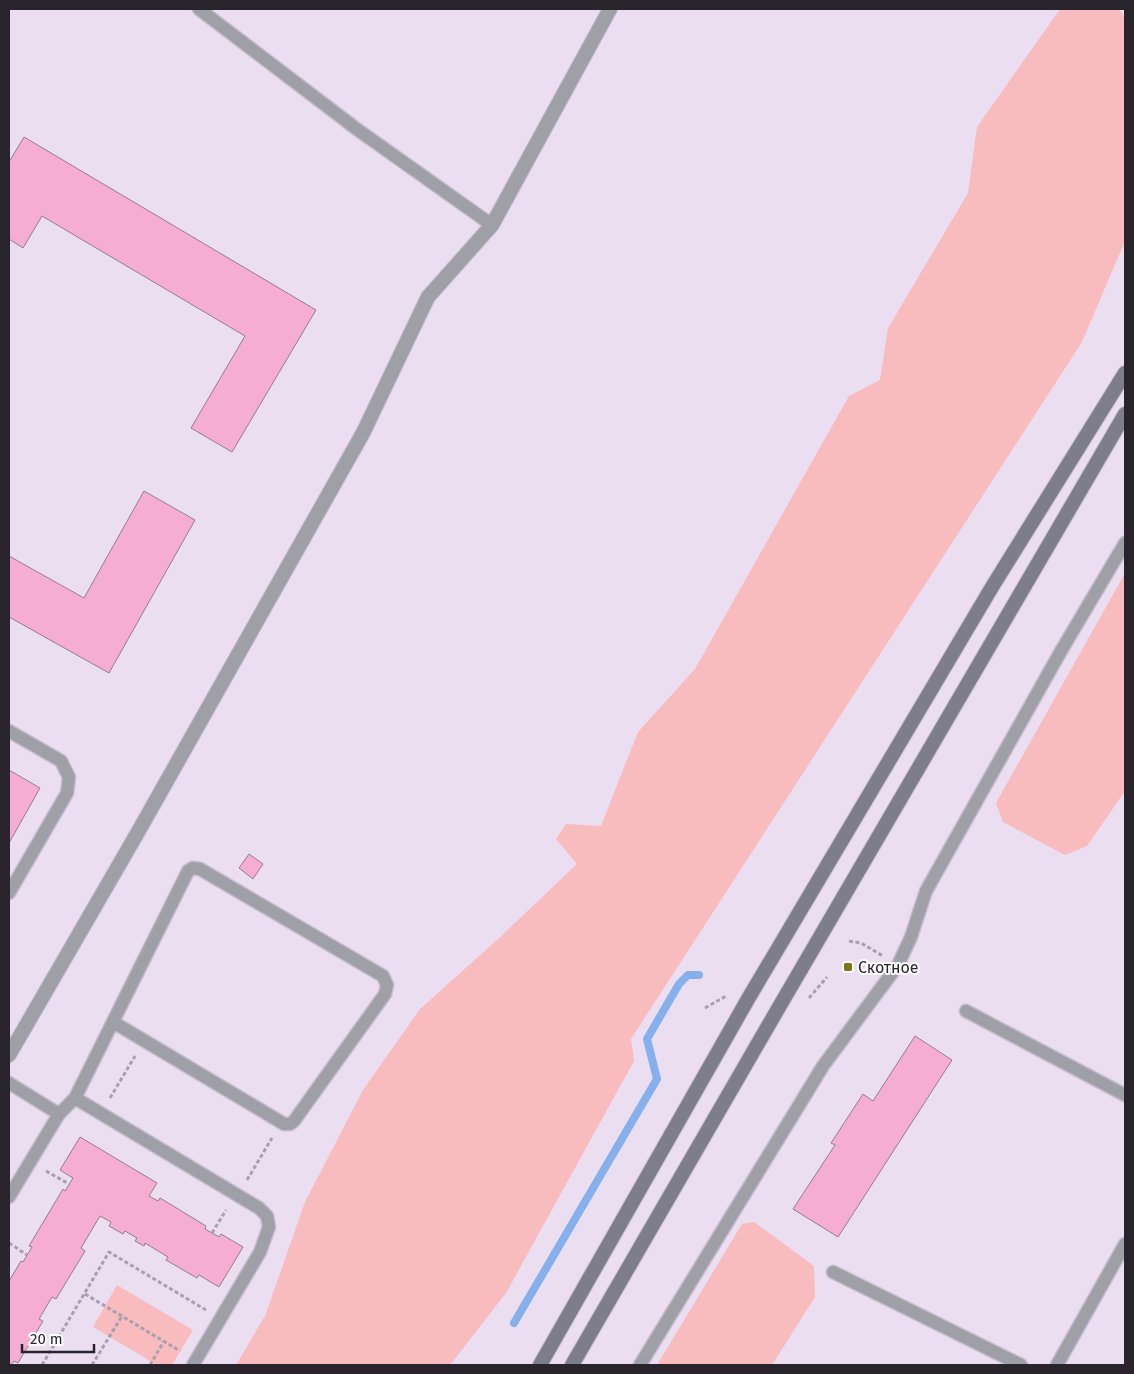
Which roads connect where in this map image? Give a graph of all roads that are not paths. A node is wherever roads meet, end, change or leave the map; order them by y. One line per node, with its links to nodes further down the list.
1 (199, 9): 3 (lane)
2 (610, 9): 3 (street)
3 (492, 225): 11 (street)
4 (1125, 373): 20 (main road)
5 (1125, 414): 21 (main road)
6 (1125, 543): 22 (lane)
7 (9, 731): 8 (lane)
8 (9, 893)
9 (966, 1011): 13 (lane)
10 (113, 1022): 10 (lane); 14 (lane)
11 (9, 1056)
12 (9, 1083): 15 (lane)
13 (1125, 1095)
14 (75, 1098): 15 (lane); 19 (lane)
15 (59, 1114): 16 (lane)
16 (9, 1198)
17 (1125, 1244): 24 (lane)
18 (833, 1272): 23 (lane)
19 (193, 1365)
20 (540, 1365)
21 (572, 1365)
22 (640, 1365)
23 (1021, 1365)
24 (1057, 1365)

